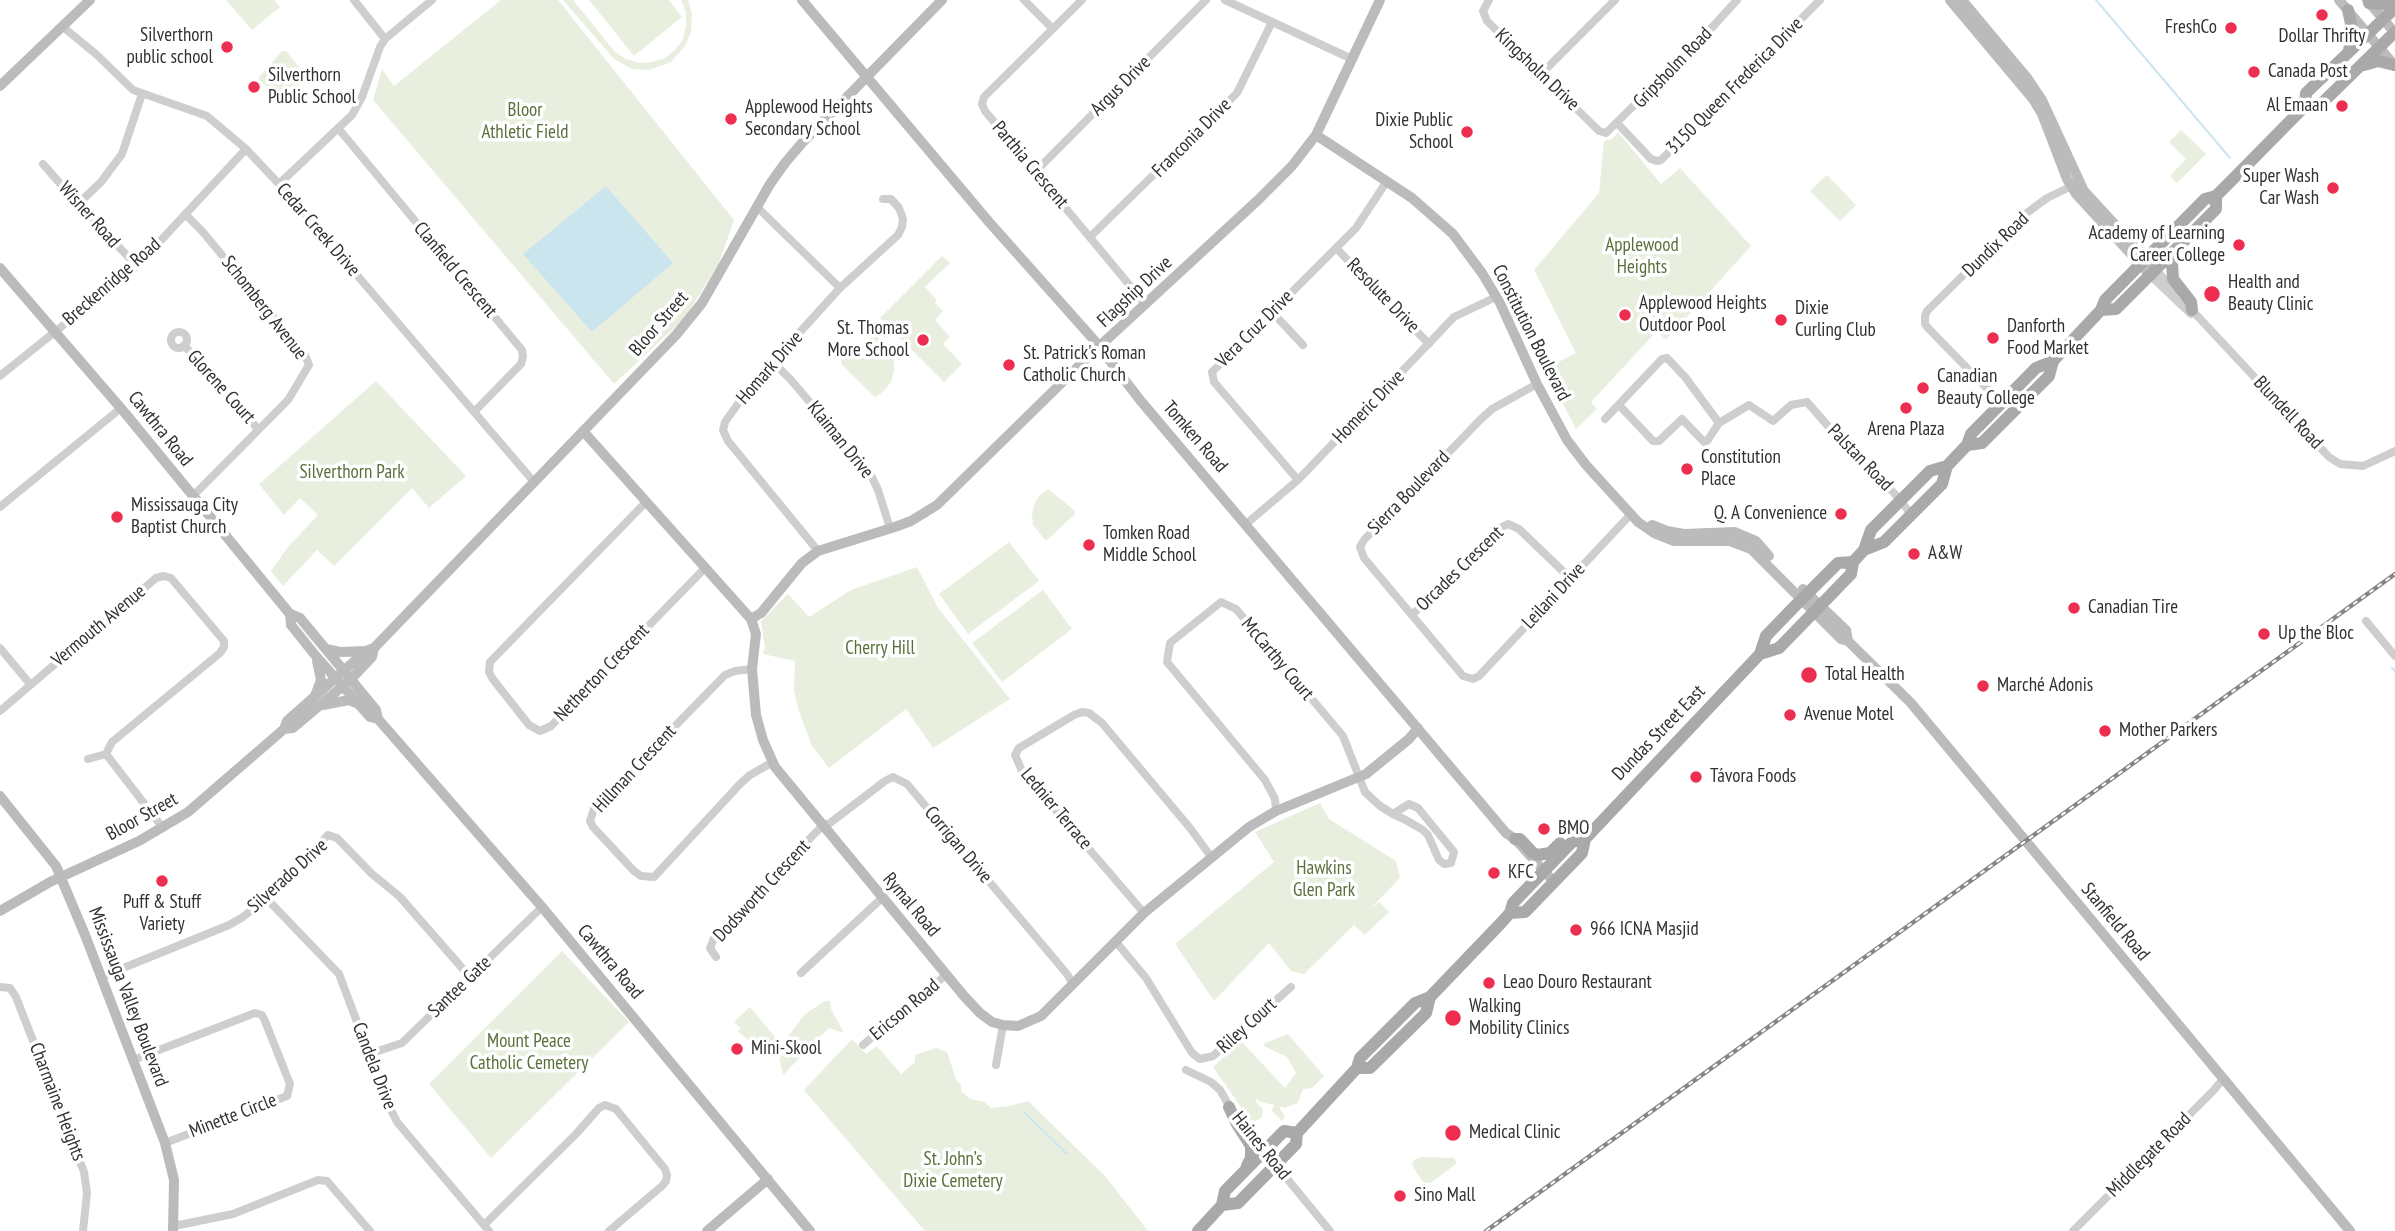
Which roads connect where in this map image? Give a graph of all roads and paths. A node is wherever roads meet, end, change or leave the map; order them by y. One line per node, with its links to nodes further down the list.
1 (90, 0): 22 (street)
2 (354, 0): 26 (street)
3 (432, 0): 26 (street)
4 (802, 0): 33 (street, Tomken Road)
5 (942, 0): 33 (street, Bloor Street)
6 (1024, 0): 23 (street)
7 (1082, 0): 23 (street, Parthia Crescent)
8 (1206, 0): 43 (street, Argus Drive)
9 (1225, 0): 21 (street)
10 (1380, 0): 29 (street, Flagship Drive)
11 (1489, 0): 32 (street, Kingsholm Drive)
12 (1615, 0): 32 (street)
13 (1737, 0): 37 (street, Gripsholm Road)
14 (1820, 0): 37 (street, 3150 Queen Frederica Drive)
15 (1950, 0): 46 (street)
16 (1962, 0): 46 (street)
17 (2368, 1): 19 (main road); 20 (street)
18 (2343, 5): 25 (street); 28 (main road)
19 (2395, 6): 20 (main road, Dundas Street East)
20 (2383, 19): 24 (street); 25 (main road, Dundas Street East)
21 (1272, 22): 29 (street); 52 (street, Franconia Drive)
22 (63, 27): 34 (street); 35 (street, Cedar Creek Drive)
23 (1053, 29): 43 (street, Parthia Crescent)
24 (2395, 33): 27 (main road, Dundas Street East)
25 (2368, 34): 27 (street); 28 (main road, Dundas Street East)
26 (385, 39): 38 (street)
27 (2379, 47): 30 (main road, Dundas Street East); 31 (street)
28 (2348, 53): 36 (main road, Dundas Street East)
29 (1352, 59): 40 (street, Flagship Drive)
30 (2360, 66): 31 (main road); 36 (main road, Dundas Street East)
31 (2394, 66)
32 (1541, 74): 39 (street, Kingsholm Drive)
33 (866, 78): 50 (street, Bloor Street); 69 (street, Tomken Road)
34 (0, 86)
35 (142, 94): 41 (street, Cedar Creek Drive); 49 (street)
36 (2305, 106): 47 (main road, Dundas Street East)
37 (1618, 124): 39 (street, Gripsholm Road)
38 (338, 128): 45 (street); 77 (street, Clanfield Crescent)
39 (1606, 133)
40 (1315, 135): 44 (street, Constitution Boulevard); 61 (street, Flagship Drive)
41 (246, 149): 45 (street, Cedar Creek Drive); 51 (street, Breckenridge Road)
42 (43, 164): 49 (street, Wisner Road)
43 (1036, 172): 52 (street, Parthia Crescent)
44 (1387, 181): 54 (street, Vera Cruz Drive); 60 (street, Constitution Boulevard)
45 (279, 184): 77 (street, Cedar Creek Drive)
46 (2075, 185): 55 (street); 74 (street, Dundix Road)
47 (2216, 196): 53 (main road, Dundas Street East); 55 (main road, Dundas Street East)
48 (883, 199): 59 (street, Homark Drive)
49 (78, 204): 56 (street, Wisner Road)
50 (757, 207): 59 (street); 82 (street, Bloor Street)
51 (185, 214): 56 (street, Breckenridge Road); 81 (street, Schomberg Avenue)
52 (1090, 237): 61 (street, Parthia Crescent)
53 (2186, 239): 58 (main road, Dundas Street East); 64 (main road)
54 (1336, 248): 63 (street, Vera Cruz Drive); 66 (street, Resolute Drive)
55 (2143, 261): 58 (street); 62 (main road, Dundas Street East)
56 (137, 265): 65 (street, Breckenridge Road)
57 (0, 268): 65 (street, Cawthra Road)
58 (2153, 272): 62 (main road, Dundas Street East); 64 (street, Blundell Road)
59 (840, 288): 71 (street, Homark Drive)
60 (1496, 297): 66 (street, Homeric Drive); 73 (street, Constitution Boulevard)
61 (1146, 305): 69 (street, Flagship Drive)
62 (2101, 310): 70 (main road, Dundas Street East)
63 (1272, 312): 68 (street); 86 (street, Vera Cruz Drive)
64 (2195, 313): 84 (street, Blundell Road)
65 (55, 332): 72 (street, Breckenridge Road); 76 (street, Cawthra Road)
66 (1429, 344): 86 (street, Homeric Drive)
67 (184, 345): 81 (street, Glorene Court)
68 (1303, 345)
69 (1099, 348): 94 (street, Tomken Road); 95 (street, Flagship Drive)
70 (2053, 361): 74 (main road, Dundas Street East); 78 (main road, Dundas Street East)
71 (773, 362): 95 (street, Klaiman Drive); 97 (street, Homark Drive)
72 (0, 376)
73 (1537, 384): 92 (street, Constitution Boulevard); 104 (street, Sierra Boulevard)
74 (2002, 403): 78 (street); 83 (main road, Dundas Street East)
75 (1619, 405): 79 (street); 80 (street); 80 (street)
76 (121, 408): 88 (street, Cawthra Road); 91 (street)
77 (475, 411): 87 (street, Cedar Creek Drive)
78 (2011, 414): 83 (main road, Dundas Street East)
79 (1605, 419)
80 (1719, 422): 89 (street, Palstan Road)
81 (258, 429): 88 (street, Schomberg Avenue)
82 (583, 431): 87 (street, Bloor Street); 90 (street)
83 (1967, 445): 85 (main road, Dundas Street East)
84 (2395, 451)
85 (1947, 466): 89 (main road, Dundas Street East); 93 (main road, Dundas Street East)
86 (1298, 480): 94 (street, Homeric Drive)
87 (534, 482): 109 (street, Bloor Street)
88 (192, 497): 103 (street, Cawthra Road)
89 (1900, 500): 93 (street, Palstan Road); 96 (main road, Dundas Street East)
90 (646, 502): 99 (street); 99 (street, Netherton Crescent)
91 (0, 507)
92 (1631, 514): 100 (street, Leilani Drive); 101 (street, Constitution Boulevard)
93 (1911, 514): 96 (main road, Dundas Street East)
94 (1246, 524): 121 (street, Tomken Road)
95 (890, 528): 97 (street, Flagship Drive)
96 (1864, 550): 98 (main road, Dundas Street East)
97 (818, 551): 105 (street, Flagship Drive)
98 (1853, 562): 101 (main road, Dundas Street East); 102 (main road, Dundas Street East)
99 (705, 568): 105 (street)
100 (1571, 579): 104 (street, Orcades Crescent); 115 (street, Leilani Drive)
101 (1805, 596): 102 (street, Stanfield Road); 110 (main road, Dundas Street East)
102 (1818, 609): 110 (main road, Dundas Street East); 158 (street, Stanfield Road)
103 (290, 614): 108 (street, Cawthra Road); 111 (street, Cawthra Road)
104 (1412, 615): 115 (street, Sierra Boulevard)
105 (751, 619): 113 (street, Rymal Road)
106 (2366, 621): 112 (street)
107 (0, 648): 116 (street)
108 (326, 649): 109 (street); 114 (street, Cawthra Road)
109 (370, 650): 114 (street, Bloor Street)
110 (1760, 654): 132 (main road, Dundas Street East)
111 (316, 655): 114 (street, Cawthra Road); 117 (street)
112 (2395, 656)
113 (752, 669): 124 (street, Rymal Road); 124 (street, Hillman Crescent)
114 (343, 678): 117 (street, Bloor Street); 118 (street, Cawthra Road); 120 (street, Cawthra Road)
115 (1476, 678)
116 (30, 684): 119 (street, Vermouth Avenue); 122 (street, Vermouth Avenue)
117 (318, 701): 118 (street); 130 (street, Bloor Street)
118 (358, 704): 120 (street, Cawthra Road)
119 (0, 710)
120 (378, 719): 139 (street, Cawthra Road)
121 (1417, 726): 125 (street); 131 (street, Tomken Road)
122 (106, 754): 123 (street); 130 (street)
123 (88, 759)
124 (773, 762): 129 (street, Rymal Road)
125 (1359, 775): 127 (street); 127 (street, McCarthy Court); 128 (street)
126 (0, 796): 135 (street, Mississauga Valley Boulevard)
127 (1276, 811): 133 (street)
128 (1393, 814): 128 (street)
129 (822, 826): 138 (street, Rymal Road); 144 (street, Dodsworth Crescent); 149 (street, Corrigan Drive)
130 (163, 828): 135 (street, Bloor Street)
131 (1511, 836): 132 (main road); 134 (street, Tomken Road)
132 (1578, 841): 134 (main road, Dundas Street East); 136 (main road, Dundas Street East)
133 (1212, 858): 141 (street); 141 (street, Lednier Terrace)
134 (1542, 874): 136 (street, Tomken Road); 142 (main road, Dundas Street East)
135 (61, 877): 140 (street, Bloor Street); 147 (street, Mississauga Valley Boulevard)
136 (1551, 885): 142 (main road, Dundas Street East)
137 (266, 898): 147 (street, Silverado Drive); 148 (street, Silverado Drive); 154 (street, Candela Drive)
138 (881, 898): 145 (street); 146 (street, Rymal Road)
139 (541, 906): 148 (street, Santee Gate); 165 (street, Cawthra Road)
140 (0, 911)
141 (1144, 913): 143 (street)
142 (1510, 913): 160 (main road, Dundas Street East)
143 (1116, 942): 149 (street); 150 (street, Riley Court)
144 (716, 957)
145 (801, 973)
146 (947, 974): 152 (street, Rymal Road); 153 (street, Ericson Road)
147 (101, 977): 155 (street, Mississauga Valley Boulevard)
148 (470, 977): 154 (street, Santee Gate)
149 (1073, 984): 152 (street)
150 (1291, 986)
151 (0, 987): 169 (street, Charmaine Heights)
152 (1003, 1025): 156 (street)
153 (863, 1045)
154 (369, 1054): 167 (street, Candela Drive)
155 (133, 1059): 161 (street, Mississauga Valley Boulevard); 161 (street, Minette Circle)
156 (996, 1065)
157 (1186, 1070): 159 (street, Haines Road)
158 (2224, 1078): 176 (street, Middlegate Road); 177 (street, Stanfield Road)
159 (1229, 1107): 162 (street, Haines Road); 164 (main road)
160 (1297, 1133): 162 (main road, Dundas Street East); 163 (main road, Dundas Street East)
161 (166, 1143): 168 (street, Mississauga Valley Boulevard)
162 (1265, 1151): 163 (street, Haines Road); 164 (main road, Dundas Street East)
163 (1276, 1165): 166 (main road, Dundas Street East); 175 (street, Haines Road)
164 (1239, 1176): 166 (main road, Dundas Street East)
165 (768, 1180): 172 (street); 173 (street, Cawthra Road)
166 (1222, 1205): 174 (main road, Dundas Street East)
167 (486, 1228): 171 (street)
168 (174, 1229): 170 (street)
169 (83, 1231)
170 (370, 1231)
171 (609, 1231)
172 (707, 1231)
173 (810, 1231)
174 (1198, 1231)
175 (1330, 1231)
176 (2073, 1231)
177 (2350, 1231)

